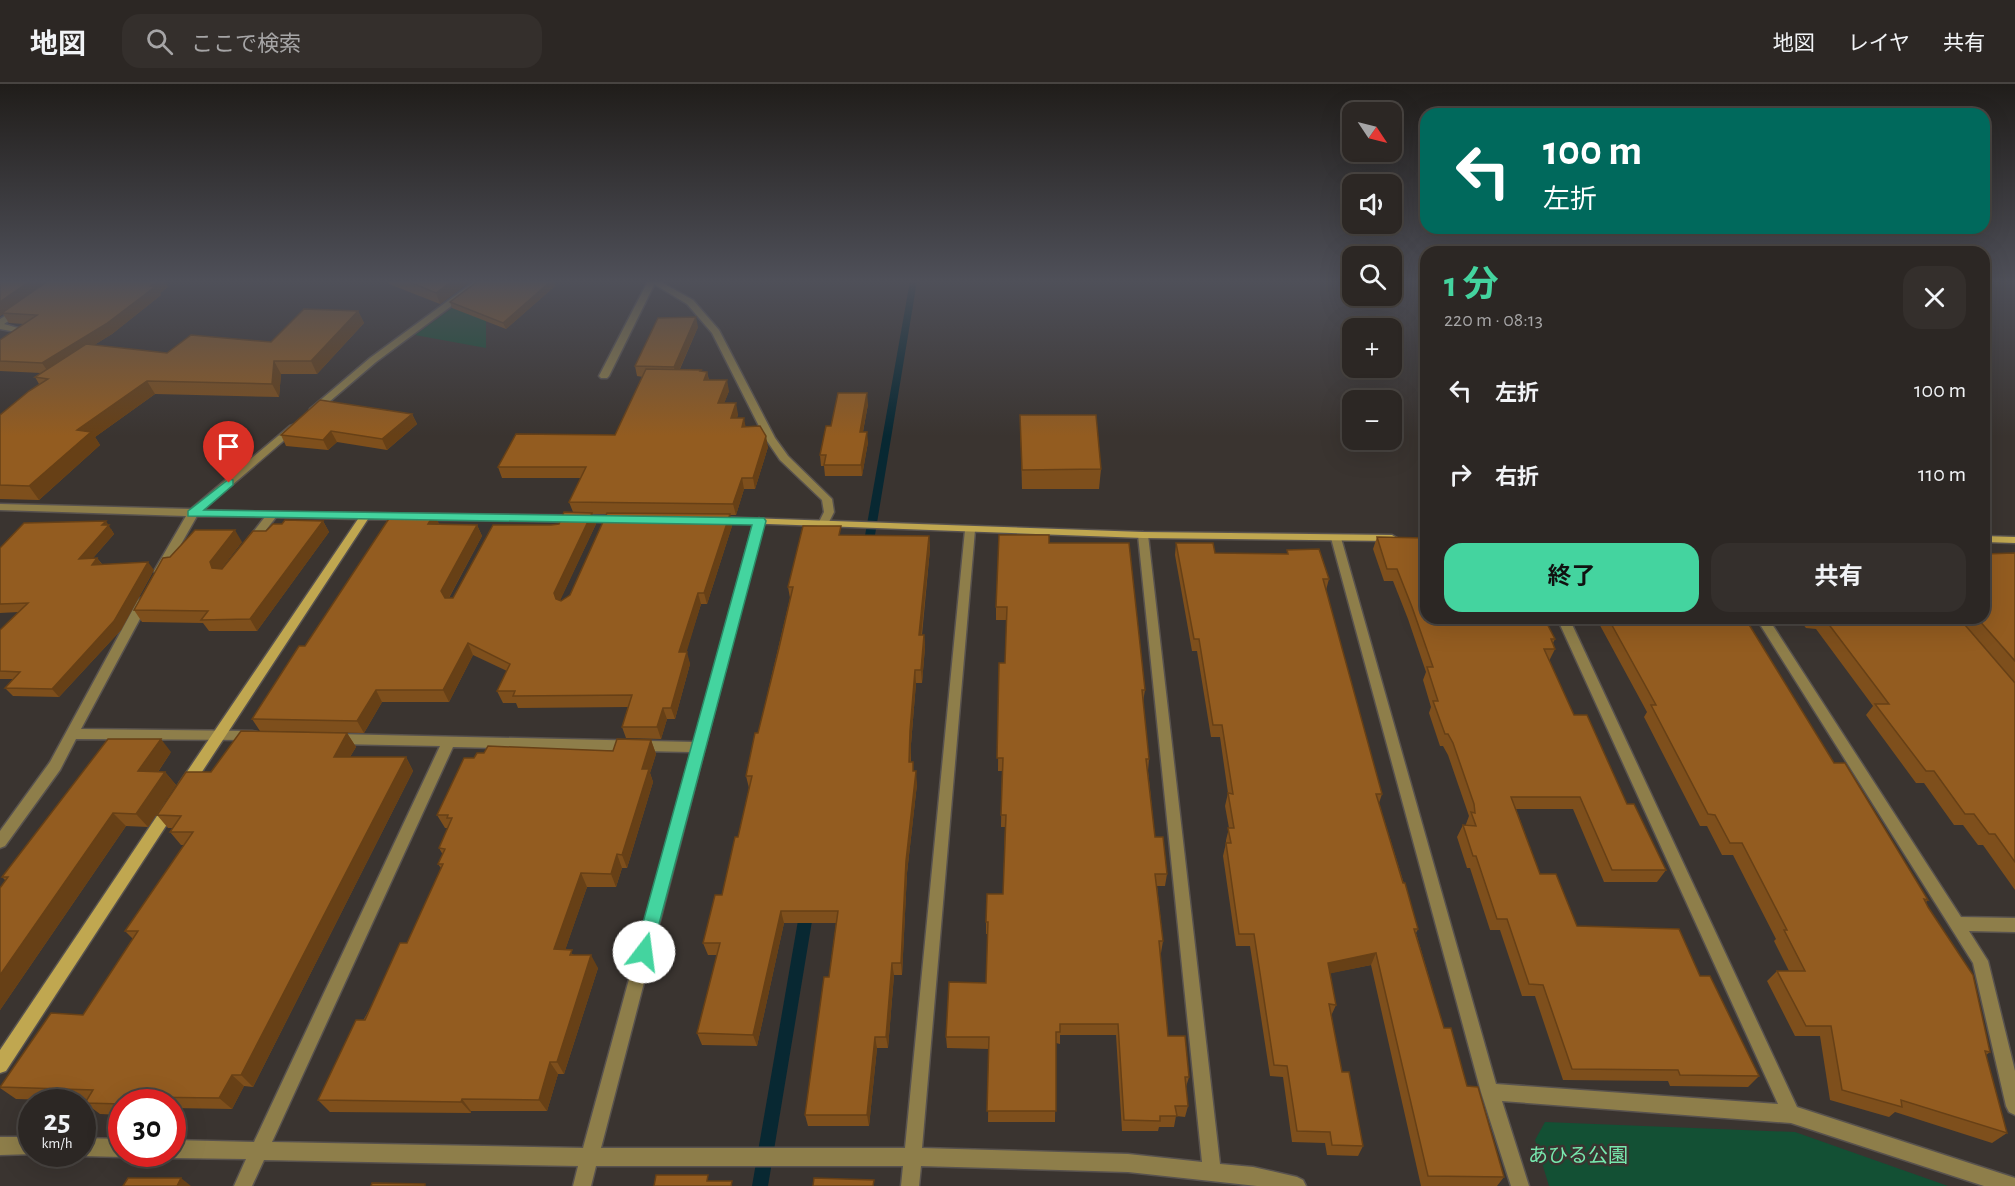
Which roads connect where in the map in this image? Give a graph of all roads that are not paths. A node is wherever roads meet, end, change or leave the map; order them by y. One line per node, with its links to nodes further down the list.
1 (27, 332): 5 (street)
2 (411, 332): 8 (street)
3 (626, 332): 6 (street)
4 (716, 332): 14 (street)
5 (0, 351)
6 (604, 375)
7 (0, 507): 8 (street)
8 (193, 513): 9 (street); 24 (street)
9 (272, 515): 10 (street); 21 (street)
10 (366, 515): 11 (street); 25 (street)
11 (630, 519)
12 (700, 520): 13 (street)
13 (759, 521): 14 (street); 29 (street)
14 (822, 525): 15 (street)
15 (970, 530): 16 (street); 42 (street)
16 (1143, 535): 17 (street); 43 (street)
17 (1336, 538): 18 (street); 34 (street)
18 (1404, 538)
19 (1990, 539): 20 (street)
20 (2015, 540)
21 (245, 549)
22 (1566, 624): 36 (street)
23 (1766, 624): 31 (street)
24 (72, 734): 25 (street); 30 (street)
25 (218, 735): 26 (street); 33 (street)
26 (264, 737)
27 (321, 739): 28 (street)
28 (448, 743): 29 (street); 40 (street)
29 (697, 747): 41 (street)
30 (0, 842)
31 (1959, 924): 32 (street); 35 (street)
32 (2015, 925)
33 (0, 1065)
34 (1490, 1092): 36 (street); 48 (street)
35 (2015, 1106)
36 (1791, 1113): 49 (street)
37 (0, 1146): 38 (street)
38 (18, 1146)
39 (186, 1149): 40 (street)
40 (260, 1150): 41 (street); 44 (street)
41 (591, 1157): 42 (street); 45 (street)
42 (911, 1157): 43 (street); 46 (street)
43 (1212, 1172): 47 (street)
44 (243, 1186)
45 (582, 1186)
46 (909, 1186)
47 (1297, 1186)
48 (1520, 1186)
49 (2012, 1186)

